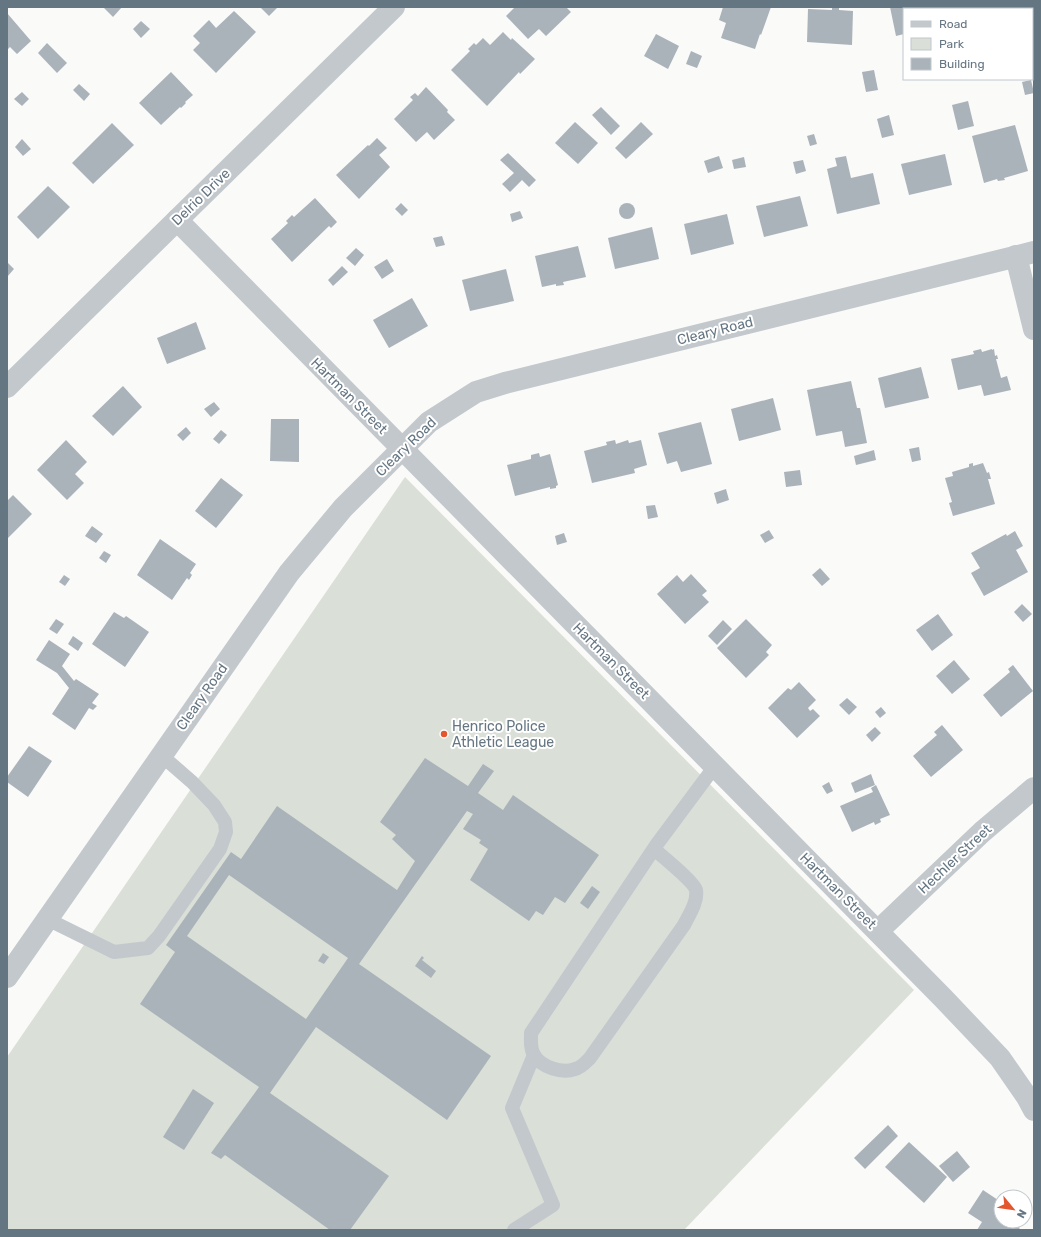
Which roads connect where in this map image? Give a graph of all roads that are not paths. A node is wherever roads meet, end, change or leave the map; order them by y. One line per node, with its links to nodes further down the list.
1 (394, 7): 2 (street, Delrio Drive)
2 (177, 220): 5 (street, Delrio Drive); 6 (street, Hartman Street)
3 (1025, 254): 4 (street); 6 (street, Cleary Road)
4 (1034, 329)
5 (7, 387)
6 (402, 450): 7 (street, Cleary Road); 8 (street, Hartman Street)
7 (161, 755): 11 (street, Cleary Road); 11 (lane)
8 (714, 766): 10 (lane); 12 (street, Hartman Street)
9 (1034, 788): 12 (street, Hechler Street)
10 (654, 850): 14 (lane); 14 (lane)
11 (48, 919): 13 (street, Cleary Road)
12 (878, 931): 15 (street, Hartman Street)
13 (7, 977)
14 (534, 1055): 16 (lane)
15 (1034, 1110)
16 (514, 1230)

